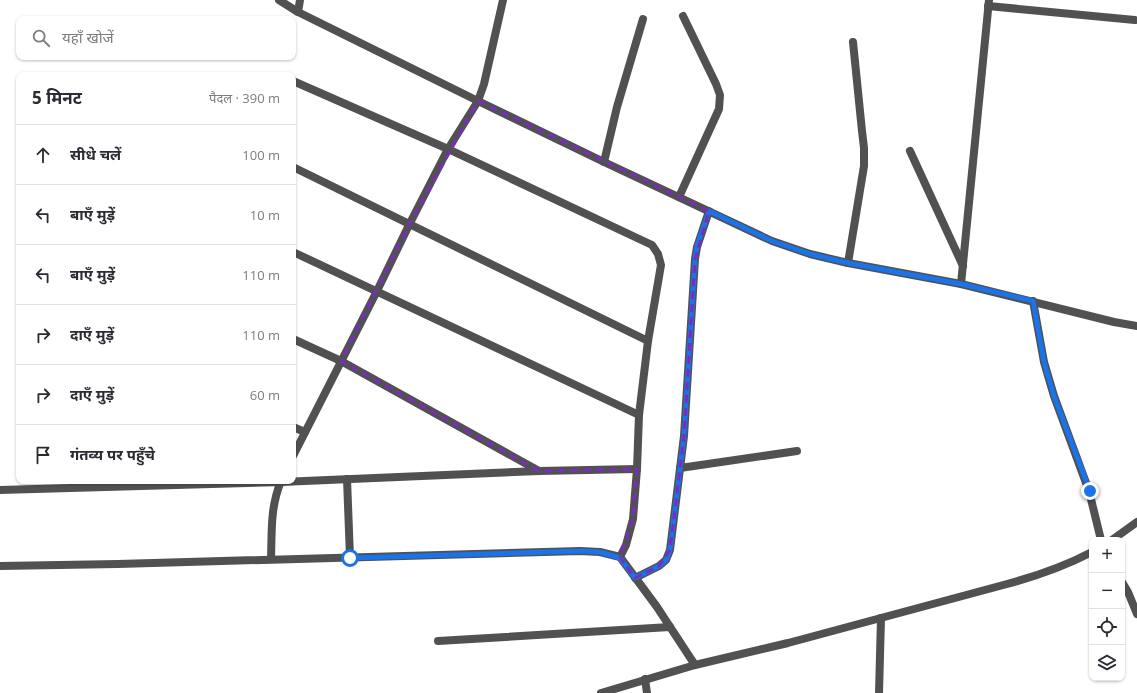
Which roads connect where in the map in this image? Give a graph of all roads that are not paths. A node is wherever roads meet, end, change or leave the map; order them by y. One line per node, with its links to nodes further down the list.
1 (279, 0): 5 (street)
2 (300, 0): 5 (street)
3 (503, 0): 11 (street)
4 (989, 3): 8 (street); 21 (street)
5 (298, 12): 11 (street)
6 (683, 16): 16 (street)
7 (643, 19): 14 (street)
8 (1135, 20)
9 (853, 42): 20 (street)
10 (296, 82): 12 (street)
11 (478, 101): 12 (street); 14 (street)
12 (448, 150): 18 (street); 27 (street)
13 (910, 151): 21 (street)
14 (604, 162): 16 (street)
15 (296, 168): 18 (street)
16 (679, 197): 17 (street)
17 (709, 211): 20 (street); 34 (street)
18 (409, 225): 23 (street); 27 (street)
19 (296, 253): 23 (street)
20 (848, 263): 22 (street)
21 (963, 266): 22 (street)
22 (961, 284): 24 (street)
23 (377, 291): 28 (street); 29 (street)
24 (1033, 301): 25 (street); 43 (street)
25 (1137, 326)
26 (296, 340): 28 (street)
27 (648, 342): 29 (street)
28 (341, 361): 31 (street); 36 (street)
29 (639, 415): 35 (street)
30 (296, 428): 31 (street)
31 (305, 432): 32 (street)
32 (296, 450)
33 (797, 451): 34 (street)
34 (680, 468): 50 (street)
35 (637, 469): 36 (street); 47 (street)
36 (539, 471): 37 (street)
37 (347, 479): 38 (street); 46 (street)
38 (296, 481)
39 (179, 484): 41 (street)
40 (280, 484): 48 (street)
41 (0, 490)
42 (1137, 522): 44 (street)
43 (1100, 537)
44 (1116, 537)
45 (1089, 554): 53 (street)
46 (350, 558): 47 (street); 48 (street)
47 (620, 558): 50 (street)
48 (271, 559): 49 (street)
49 (0, 566)
50 (635, 578): 54 (street)
51 (1125, 587): 52 (street)
52 (1137, 614)
53 (881, 618): 56 (street); 60 (street)
54 (670, 627): 55 (street); 56 (street)
55 (438, 641)
56 (695, 664): 57 (street)
57 (645, 679): 58 (street); 59 (street)
58 (601, 693)
59 (647, 693)
60 (879, 693)

